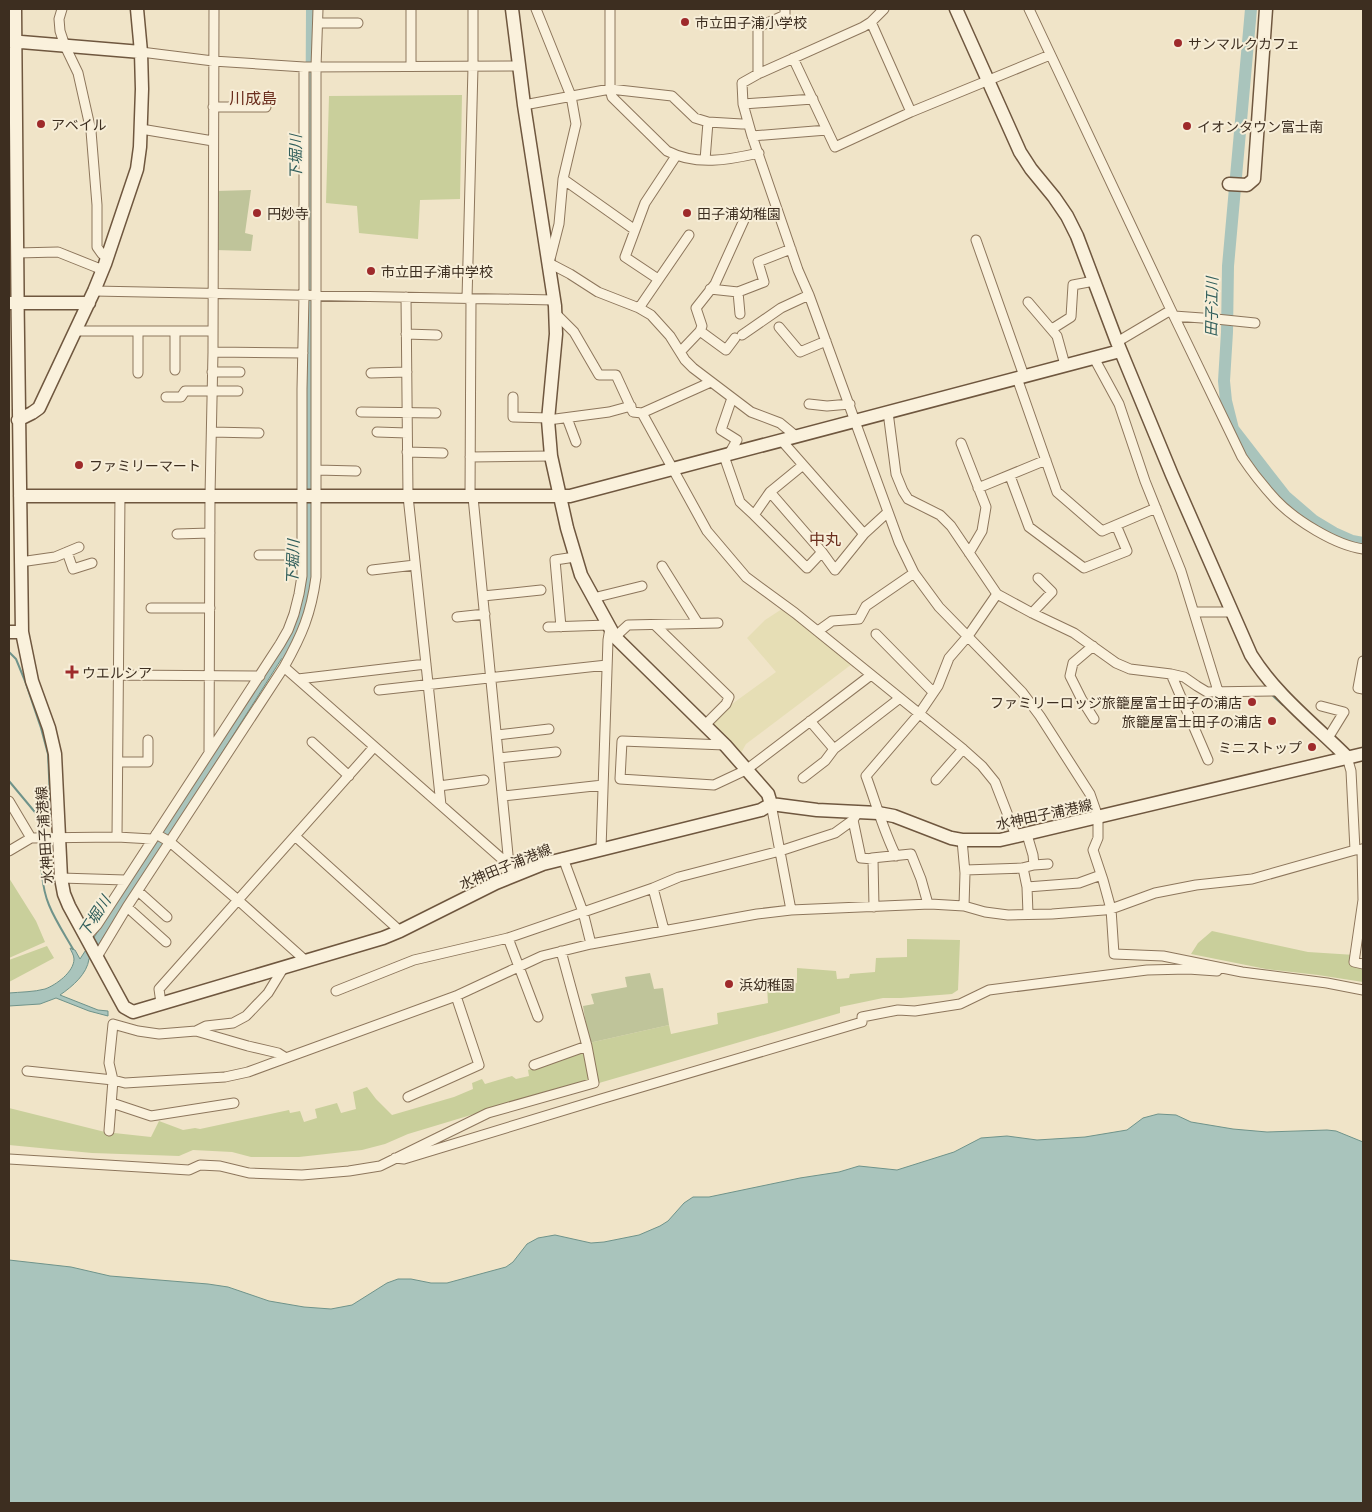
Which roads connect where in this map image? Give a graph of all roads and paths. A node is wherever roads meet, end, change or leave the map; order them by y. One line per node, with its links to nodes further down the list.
1 (14, 9): 19 (street, 水神田子浦港線)
2 (62, 9): 20 (street)
3 (137, 9): 21 (street)
4 (214, 9): 24 (street)
5 (318, 9): 16 (street)
6 (411, 9): 25 (street)
7 (473, 9): 29 (street)
8 (512, 9): 26 (street)
9 (536, 9): 34 (street)
10 (610, 9): 32 (street)
11 (785, 9): 30 (street)
12 (884, 9): 17 (street)
13 (956, 9): 31 (street)
14 (1029, 9): 22 (street)
15 (1266, 9): 51 (street)
16 (318, 22): 18 (street); 28 (street)
17 (871, 22): 23 (street); 40 (street)
18 (358, 23)
19 (12, 41): 20 (street); 33 (street, 水神田子浦港線)
20 (64, 46): 21 (street); 59 (street)
21 (141, 52): 24 (street); 43 (street)
22 (1050, 55): 31 (street); 78 (street)
23 (793, 58): 30 (street); 35 (street)
24 (213, 61): 27 (street); 38 (street)
25 (411, 66): 28 (street); 29 (street)
26 (520, 66): 29 (street); 37 (street)
27 (305, 67): 28 (street); 68 (street)
28 (316, 67): 67 (street)
29 (473, 67): 72 (street)
30 (758, 74): 36 (street)
31 (988, 80): 40 (street); 63 (street)
32 (610, 89): 34 (street); 41 (street); 48 (street)
33 (12, 91): 52 (street, 水神田子浦港線)
34 (571, 96): 37 (street); 50 (street)
35 (813, 99): 36 (street); 44 (street)
36 (743, 104): 42 (street)
37 (524, 105): 60 (street)
38 (213, 107): 39 (street); 46 (street)
39 (266, 107)
40 (911, 112): 44 (street)
41 (708, 122): 42 (street); 49 (street)
42 (748, 123): 45 (street)
43 (141, 129): 46 (street); 59 (street)
44 (827, 130): 45 (street)
45 (752, 136): 47 (street)
46 (213, 141): 66 (street)
47 (759, 153): 49 (street); 57 (street)
48 (676, 156): 49 (street); 54 (street)
49 (705, 160)
50 (563, 179): 54 (street); 60 (street)
51 (1229, 184)
52 (12, 200): 58 (street, 水神田子浦港線)
53 (744, 220): 64 (street)
54 (635, 230): 62 (street)
55 (689, 235): 62 (street)
56 (976, 240): 104 (street)
57 (792, 250): 65 (street); 69 (street)
58 (17, 253): 61 (street); 75 (street, 水神田子浦港線)
59 (102, 253): 61 (street)
60 (549, 263): 73 (street); 76 (street)
61 (99, 269): 70 (street)
62 (658, 280): 76 (street)
63 (1094, 281): 82 (street); 91 (street)
64 (710, 289): 65 (street); 87 (street)
65 (738, 292): 79 (street)
66 (213, 294): 68 (street); 70 (street); 86 (street)
67 (316, 294): 68 (street); 71 (street); 139 (street)
68 (305, 295): 94 (street)
69 (809, 295): 87 (street); 90 (street)
70 (92, 297): 75 (street); 83 (street)
71 (406, 297): 72 (street); 88 (street)
72 (469, 299): 73 (street); 135 (street)
73 (554, 300): 77 (street)
74 (1028, 302): 82 (street)
75 (13, 303): 95 (street, 水神田子浦港線)
76 (639, 308): 93 (street)
77 (556, 313): 113 (street); 120 (street)
78 (1172, 313): 80 (street); 91 (street); 161 (street)
79 (740, 314)
80 (1254, 323)
81 (779, 327): 90 (street)
82 (1052, 329): 97 (street)
83 (76, 331): 84 (street); 121 (street)
84 (138, 331): 85 (street); 102 (street)
85 (175, 331): 86 (street); 98 (street)
86 (212, 331): 92 (street)
87 (700, 331): 93 (street)
88 (406, 334): 89 (street); 101 (street)
89 (437, 335)
90 (826, 341): 112 (street)
91 (1119, 346): 96 (street); 183 (street)
92 (213, 352): 94 (street); 99 (street)
93 (680, 352): 105 (street)
94 (304, 353): 147 (street)
95 (13, 355): 121 (street, 水神田子浦港線)
96 (1094, 358): 97 (street); 152 (street)
97 (1065, 365): 104 (street)
98 (175, 370)
99 (212, 372): 100 (street); 106 (street)
100 (240, 372)
101 (407, 372): 103 (street); 115 (street)
102 (138, 373)
103 (372, 373)
104 (1020, 377): 116 (street); 136 (street)
105 (711, 382): 110 (street); 118 (street)
106 (212, 391): 107 (street); 108 (street); 123 (street)
107 (238, 391)
108 (166, 397)
109 (513, 397): 120 (street)
110 (732, 398): 127 (street); 133 (street)
111 (809, 404): 112 (street)
112 (850, 404): 122 (street)
113 (631, 406): 118 (street); 119 (street)
114 (361, 412): 115 (street)
115 (407, 412): 117 (street); 126 (street)
116 (888, 412): 122 (street); 164 (street)
117 (436, 413)
118 (642, 413): 138 (street)
119 (568, 418): 120 (street); 129 (street)
120 (548, 419): 134 (street)
121 (18, 420): 146 (street, 水神田子浦港線)
122 (856, 421): 127 (street); 154 (street)
123 (212, 432): 124 (street); 145 (street)
124 (259, 432)
125 (377, 432): 126 (street)
126 (407, 433): 131 (street)
127 (797, 437): 128 (street)
128 (782, 441): 133 (street); 137 (street)
129 (576, 442)
130 (961, 443): 142 (street)
131 (407, 452): 132 (street); 149 (street)
132 (443, 453)
133 (726, 455): 138 (street); 155 (street)
134 (551, 456): 135 (street); 151 (street)
135 (470, 457): 150 (street)
136 (1046, 460): 141 (street); 156 (street)
137 (803, 465): 143 (street); 159 (street)
138 (673, 469): 151 (street); 193 (street)
139 (317, 470): 140 (street); 148 (street)
140 (356, 471)
141 (1010, 476): 142 (street); 156 (street)
142 (978, 488): 164 (street)
143 (770, 492): 155 (street); 163 (street)
144 (120, 495): 145 (street); 146 (street); 205 (street)
145 (210, 495): 147 (street); 157 (street)
146 (20, 496): 153 (street, 水神田子浦港線)
147 (302, 496): 148 (street); 166 (street)
148 (317, 496): 149 (street); 201 (street)
149 (408, 496): 150 (street); 170 (street)
150 (471, 497): 151 (street); 178 (street)
151 (561, 497): 167 (street)
152 (1156, 508): 156 (street); 182 (street)
153 (15, 510): 168 (street, 水神田子浦港線)
154 (888, 512): 159 (street); 173 (street)
155 (754, 515): 163 (street)
156 (1116, 525)
157 (210, 533): 158 (street); 181 (street)
158 (177, 534)
159 (864, 534): 163 (street)
160 (79, 547): 162 (street)
161 (1363, 549)
162 (67, 552): 168 (street); 169 (street)
163 (822, 552)
164 (969, 554): 177 (street)
165 (259, 555): 166 (street)
166 (302, 555): 206 (street)
167 (575, 557): 179 (street); 191 (street)
168 (20, 562): 194 (street, 水神田子浦港線)
169 (92, 563)
170 (415, 565): 172 (street); 199 (street)
171 (662, 566): 187 (street)
172 (372, 570)
173 (914, 573): 193 (street); 196 (street)
174 (1038, 578): 184 (street)
175 (642, 586): 179 (street)
176 (541, 590): 178 (street)
177 (997, 594): 184 (street); 196 (street)
178 (483, 596): 185 (street)
179 (593, 598): 192 (street)
180 (151, 608): 181 (street)
181 (210, 608): 203 (street)
182 (1194, 612): 183 (street); 212 (street)
183 (1232, 612): 213 (street)
184 (1032, 613): 197 (street)
185 (485, 614): 186 (street); 207 (street)
186 (457, 617)
187 (697, 622): 188 (street); 189 (street)
188 (718, 623)
189 (655, 625): 192 (street); 220 (street)
190 (548, 627): 191 (street)
191 (561, 627): 192 (street)
192 (611, 630): 200 (street); 220 (street)
193 (818, 631): 204 (street)
194 (15, 632): 252 (street, 水神田子浦港線)
195 (876, 634): 214 (street)
196 (968, 636): 214 (street); 250 (street)
197 (1093, 646): 202 (street); 218 (street)
198 (1363, 661): 210 (street)
199 (426, 664): 208 (street); 209 (street)
200 (607, 665): 207 (street); 242 (street)
201 (284, 667): 208 (street); 258 (street)
202 (1171, 674): 212 (street); 235 (street)
203 (210, 675): 205 (street); 206 (street); 231 (street)
204 (871, 675): 215 (street); 219 (street)
205 (118, 676): 236 (street)
206 (260, 676): 231 (street)
207 (491, 678): 209 (street); 222 (street)
208 (298, 679): 227 (street)
209 (428, 684): 211 (street); 243 (street)
210 (1363, 689)
211 (379, 690)
212 (1218, 691): 213 (street)
213 (1278, 691): 223 (street)
214 (933, 692): 217 (street)
215 (900, 698): 217 (street); 228 (street)
216 (1321, 706): 223 (street)
217 (919, 714): 229 (street); 248 (street)
218 (1094, 719)
219 (810, 721): 228 (street); 237 (street)
220 (705, 725): 226 (street)
221 (549, 730): 222 (street)
222 (497, 734): 234 (street)
223 (1328, 738): 233 (street)
224 (148, 740): 236 (street)
225 (312, 742): 238 (street)
226 (725, 745): 237 (street); 237 (street)
227 (374, 747): 238 (street); 247 (street)
228 (834, 749): 239 (street)
229 (963, 749): 241 (street); 254 (street)
230 (556, 752): 234 (street)
231 (209, 753): 251 (street)
232 (1363, 754): 233 (street, 水神田子浦港線)
233 (1348, 757): 250 (street, 水神田子浦港線); 260 (street)
234 (499, 758): 244 (street)
235 (1208, 760)
236 (118, 762): 256 (street)
237 (746, 770): 246 (street)
238 (348, 776): 253 (street)
239 (802, 778)
240 (484, 780): 243 (street)
241 (936, 780)
242 (603, 785): 244 (street); 259 (street)
243 (439, 786): 247 (street)
244 (503, 796): 269 (street)
245 (9, 800): 255 (street)
246 (772, 804): 249 (street, 水神田子浦港線); 259 (street, 水神田子浦港線); 262 (street)
247 (441, 805): 269 (street)
248 (880, 813): 249 (street, 水神田子浦港線); 257 (street, 水神田子浦港線); 263 (street)
249 (855, 816): 262 (street); 265 (street)
250 (1098, 817): 254 (street, 水神田子浦港線); 271 (street)
251 (154, 836): 256 (street); 258 (street); 273 (street)
252 (58, 837): 255 (street); 256 (street); 272 (street, 水神田子浦港線)
253 (296, 837): 277 (street); 288 (street)
254 (1022, 837): 257 (street, 水神田子浦港線); 267 (street)
255 (31, 838): 261 (street)
256 (117, 838)
257 (962, 840): 270 (street)
258 (170, 842): 276 (street); 277 (street)
259 (601, 849): 264 (street, 水神田子浦港線)
260 (1360, 850): 282 (street); 296 (street)
261 (9, 851)
262 (780, 851): 275 (street); 283 (street)
263 (896, 856): 265 (street); 278 (street)
264 (563, 858): 269 (street, 水神田子浦港線); 284 (street)
265 (872, 858): 281 (street)
266 (1048, 864): 267 (street)
267 (1034, 865): 268 (street)
268 (1024, 868): 270 (street); 274 (street)
269 (511, 870): 288 (street, 水神田子浦港線)
270 (965, 870): 280 (street)
271 (1102, 875): 274 (street); 282 (street)
272 (61, 878): 273 (street); 290 (street, 水神田子浦港線)
273 (125, 880): 290 (street)
274 (1027, 887): 285 (street)
275 (653, 888): 284 (street); 287 (street)
276 (138, 891): 279 (street); 286 (street)
277 (239, 901): 295 (street); 303 (street)
278 (928, 904): 280 (street); 281 (street)
279 (127, 906): 291 (street); 294 (street)
280 (964, 906): 285 (street)
281 (874, 907): 283 (street)
282 (1111, 908): 285 (street); 299 (street)
283 (791, 910): 287 (street)
284 (583, 912): 289 (street); 292 (street)
285 (1028, 914)
286 (167, 917)
287 (664, 930): 292 (street)
288 (400, 931): 295 (street, 水神田子浦港線)
289 (508, 938): 297 (street); 301 (street)
290 (87, 939): 294 (street, 水神田子浦港線)
291 (166, 942)
292 (591, 944): 293 (street)
293 (561, 951): 297 (street); 306 (street)
294 (96, 955): 303 (street, 水神田子浦港線)
295 (306, 961): 298 (street, 水神田子浦港線)
296 (1363, 964)
297 (518, 966): 302 (street); 304 (street)
298 (284, 968): 303 (street, 水神田子浦港線); 305 (street)
299 (1242, 972): 300 (street); 315 (street)
300 (1363, 990)
301 (336, 991)
302 (456, 996): 307 (street); 311 (street)
303 (161, 1003)
304 (538, 1017)
305 (196, 1031): 307 (street); 310 (street)
306 (587, 1046): 308 (street); 315 (street)
307 (286, 1058): 310 (street)
308 (534, 1065)
309 (27, 1071): 310 (street)
310 (114, 1080): 312 (street)
311 (408, 1097)
312 (112, 1103): 313 (street); 314 (street)
313 (234, 1103)
314 (109, 1130)
315 (395, 1158): 316 (street)
316 (9, 1159)

